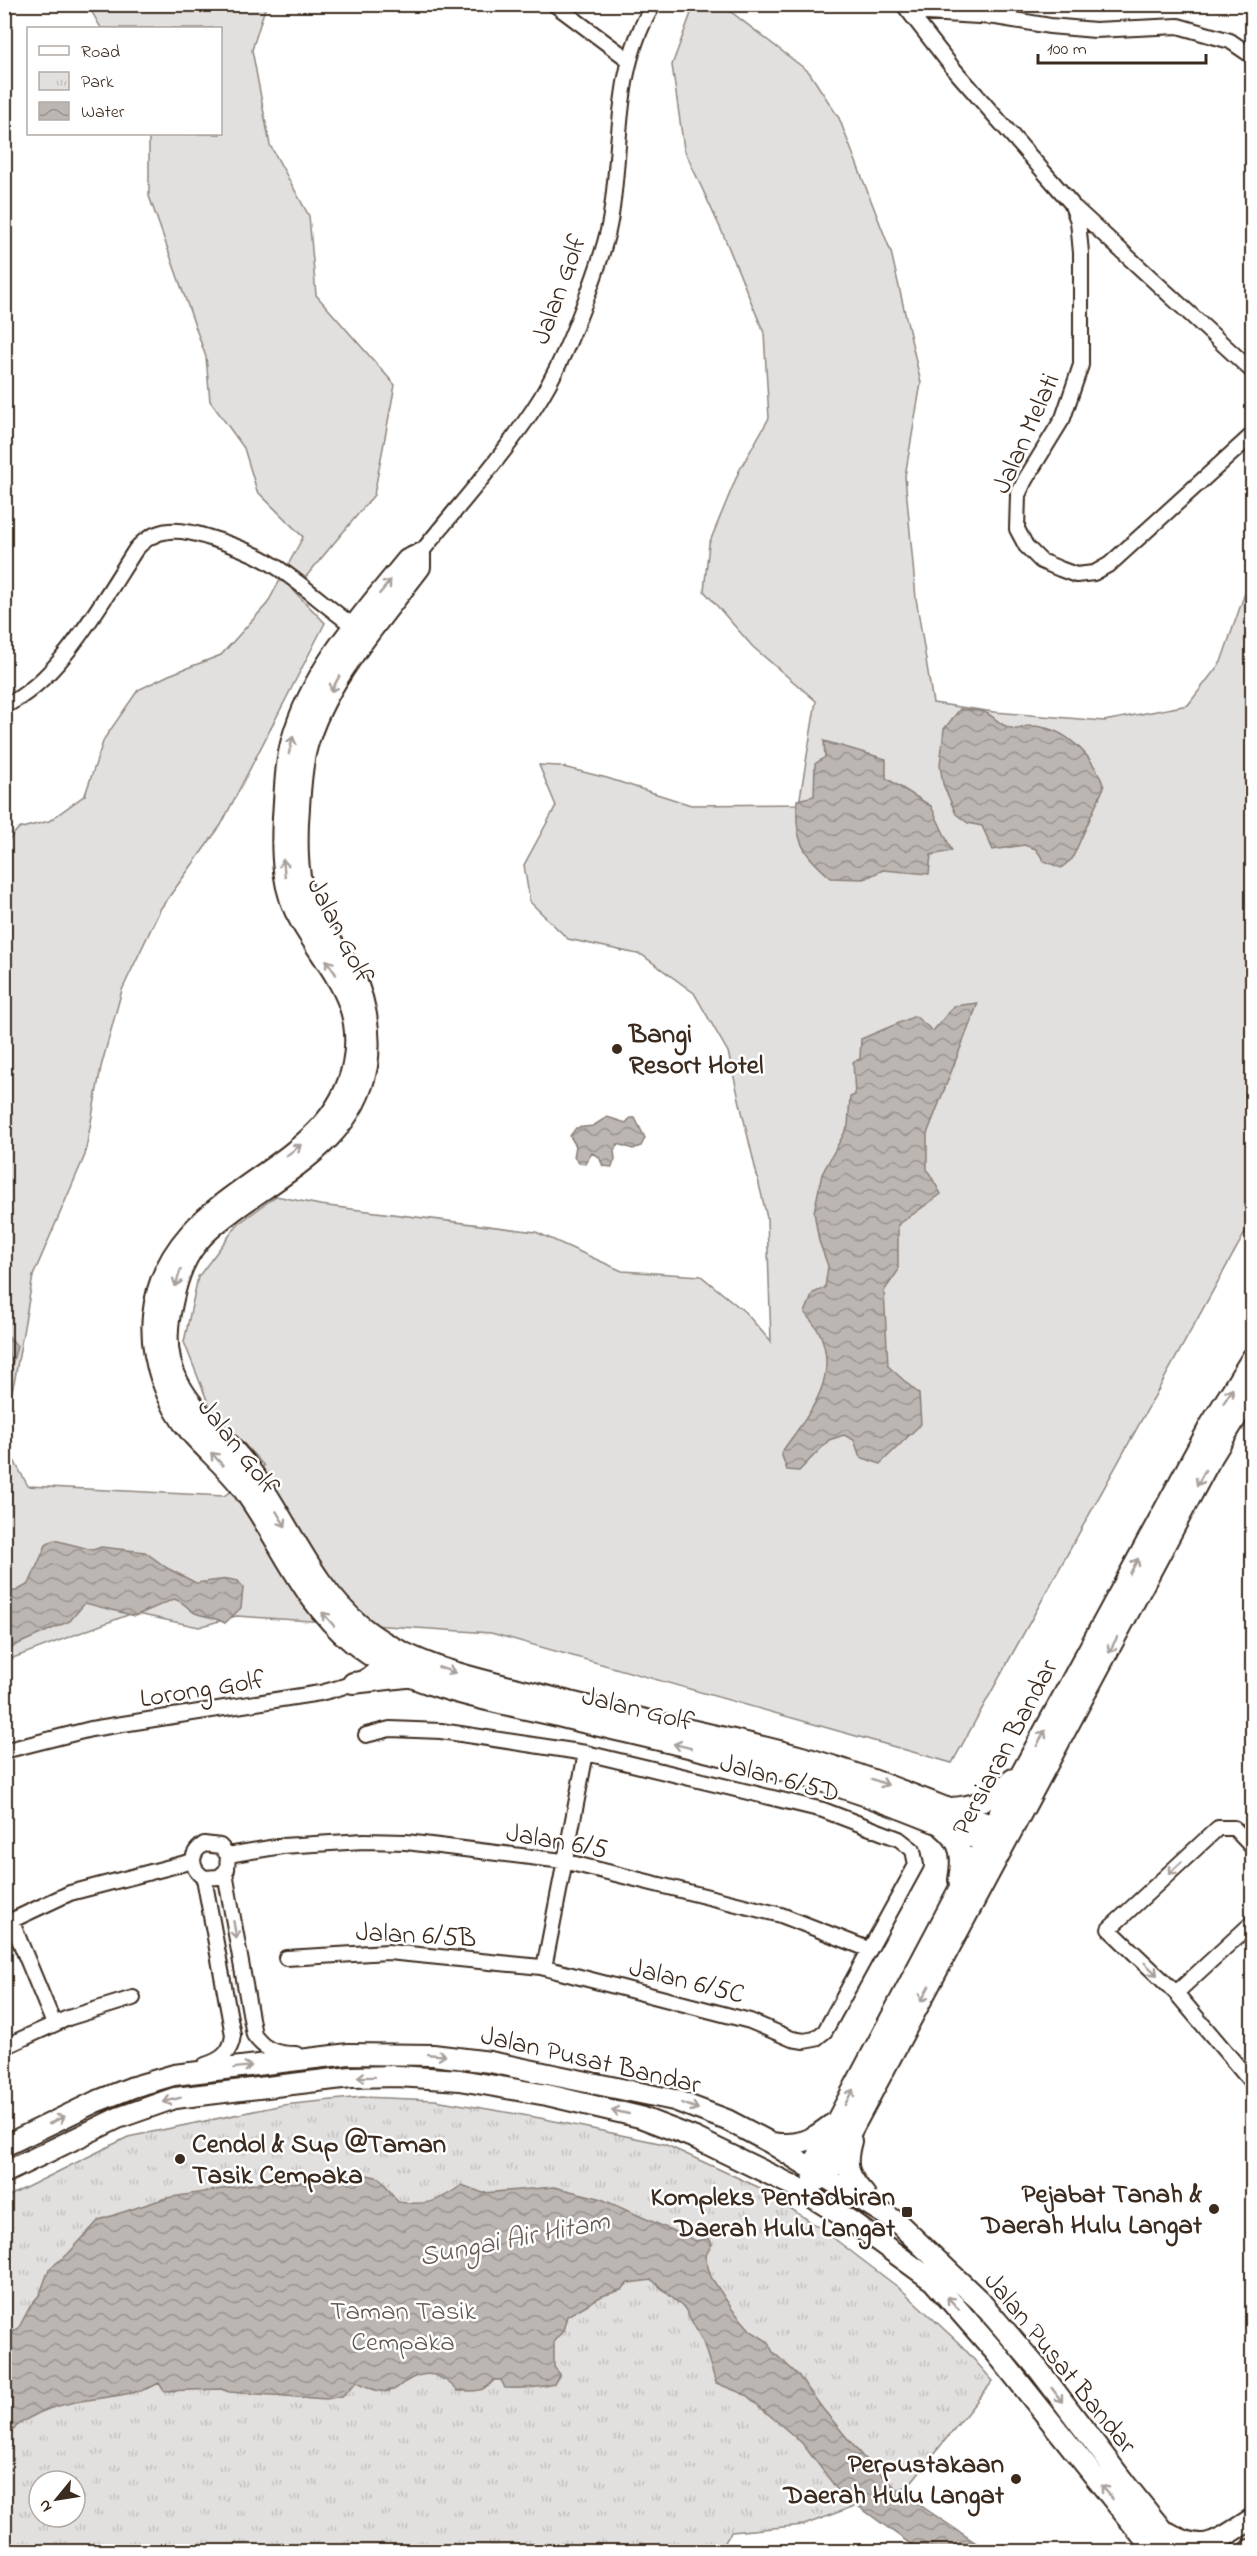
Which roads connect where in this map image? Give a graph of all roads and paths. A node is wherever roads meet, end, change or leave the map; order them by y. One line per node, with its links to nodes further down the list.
1 (554, 4): 5 (street)
2 (654, 4): 5 (street, Jalan Golf)
3 (906, 8): 4 (street); 6 (street, Jalan Melati)
4 (1252, 56)
5 (629, 60): 9 (street, Jalan Golf)
6 (1071, 203): 7 (street); 8 (street, Jalan Melati)
7 (1252, 371)
8 (1252, 435)
9 (420, 554): 10 (main road, Jalan Golf)
10 (361, 631): 11 (street); 12 (main road, Jalan Golf)
11 (4, 706)
12 (308, 718): 15 (main road, Jalan Golf, one-way to 12); 16 (main road, Jalan Golf, one-way to 16)
13 (1252, 1358): 24 (main road, Persiaran Bandar, one-way to 13)
14 (1252, 1392): 20 (main road, Persiaran Bandar, one-way to 20)
15 (355, 1645): 16 (main road, Jalan Golf); 18 (main road)
16 (387, 1656): 17 (main road, Jalan Golf); 18 (street, Lorong Golf); 23 (main road, Jalan Golf, one-way to 23)
17 (408, 1677): 18 (main road); 23 (main road, Jalan Golf, one-way to 17)
18 (350, 1684): 21 (street, Lorong Golf)
19 (366, 1736): 22 (street, Jalan 6/5D)
20 (1062, 1739): 26 (main road); 37 (main road, Persiaran Bandar)
21 (4, 1751)
22 (586, 1753): 29 (street); 36 (street, Jalan 6/5D)
23 (800, 1766): 25 (main road, Jalan Golf)
24 (1022, 1771): 25 (main road); 26 (main road, Persiaran Bandar)
25 (943, 1816): 26 (main road, Jalan Golf); 33 (main road)
26 (990, 1835): 33 (main road, Persiaran Bandar); 37 (main road)
27 (1252, 1847): 40 (street, one-way to 40)
28 (228, 1855): 29 (street, Jalan 6/5); 30 (street); 31 (street)
29 (563, 1861): 36 (street, Jalan 6/5); 39 (street)
30 (193, 1862): 32 (street); 34 (street)
31 (225, 1873): 32 (street); 44 (street, one-way to 44)
32 (204, 1878): 46 (street)
33 (956, 1894): 48 (main road, Persiaran Bandar, one-way to 33)
34 (8, 1922): 42 (street)
35 (1252, 1923): 40 (street)
36 (868, 1949): 39 (street, Jalan 6/5C)
37 (945, 1957): 48 (main road, Persiaran Bandar, one-way to 48)
38 (286, 1958): 39 (street, Jalan 6/5B)
39 (544, 1968)
40 (1176, 1993): 45 (street)
41 (133, 1998): 42 (street)
42 (54, 2024): 43 (street)
43 (4, 2048)
44 (349, 2054): 46 (main road, Jalan Pusat Bandar, one-way to 44); 50 (main road, Jalan Pusat Bandar, one-way to 50)
45 (1248, 2066): 47 (street)
46 (174, 2076): 51 (main road, Jalan Pusat Bandar, one-way to 46)
47 (1252, 2083)
48 (846, 2121): 50 (main road); 53 (main road, Persiaran Bandar); 54 (main road)
49 (695, 2138): 52 (main road, Jalan Pusat Bandar, one-way to 52); 53 (main road); 55 (main road, Jalan Pusat Bandar)
50 (771, 2143): 53 (main road, Jalan Pusat Bandar)
51 (4, 2146)
52 (4, 2173)
53 (818, 2175): 54 (main road, Jalan Pusat Bandar); 55 (main road)
54 (877, 2209): 56 (main road, Jalan Pusat Bandar)
55 (933, 2280): 57 (main road, Jalan Pusat Bandar, one-way to 55)
56 (980, 2301): 57 (main road); 59 (main road, Jalan Pusat Bandar, one-way to 59)
57 (1031, 2397): 59 (main road, Jalan Pusat Bandar, one-way to 57)
58 (1252, 2520): 59 (main road); 61 (main road)
59 (1152, 2542): 60 (main road, Jalan Pusat Bandar)
60 (1180, 2552)
61 (1222, 2552)

